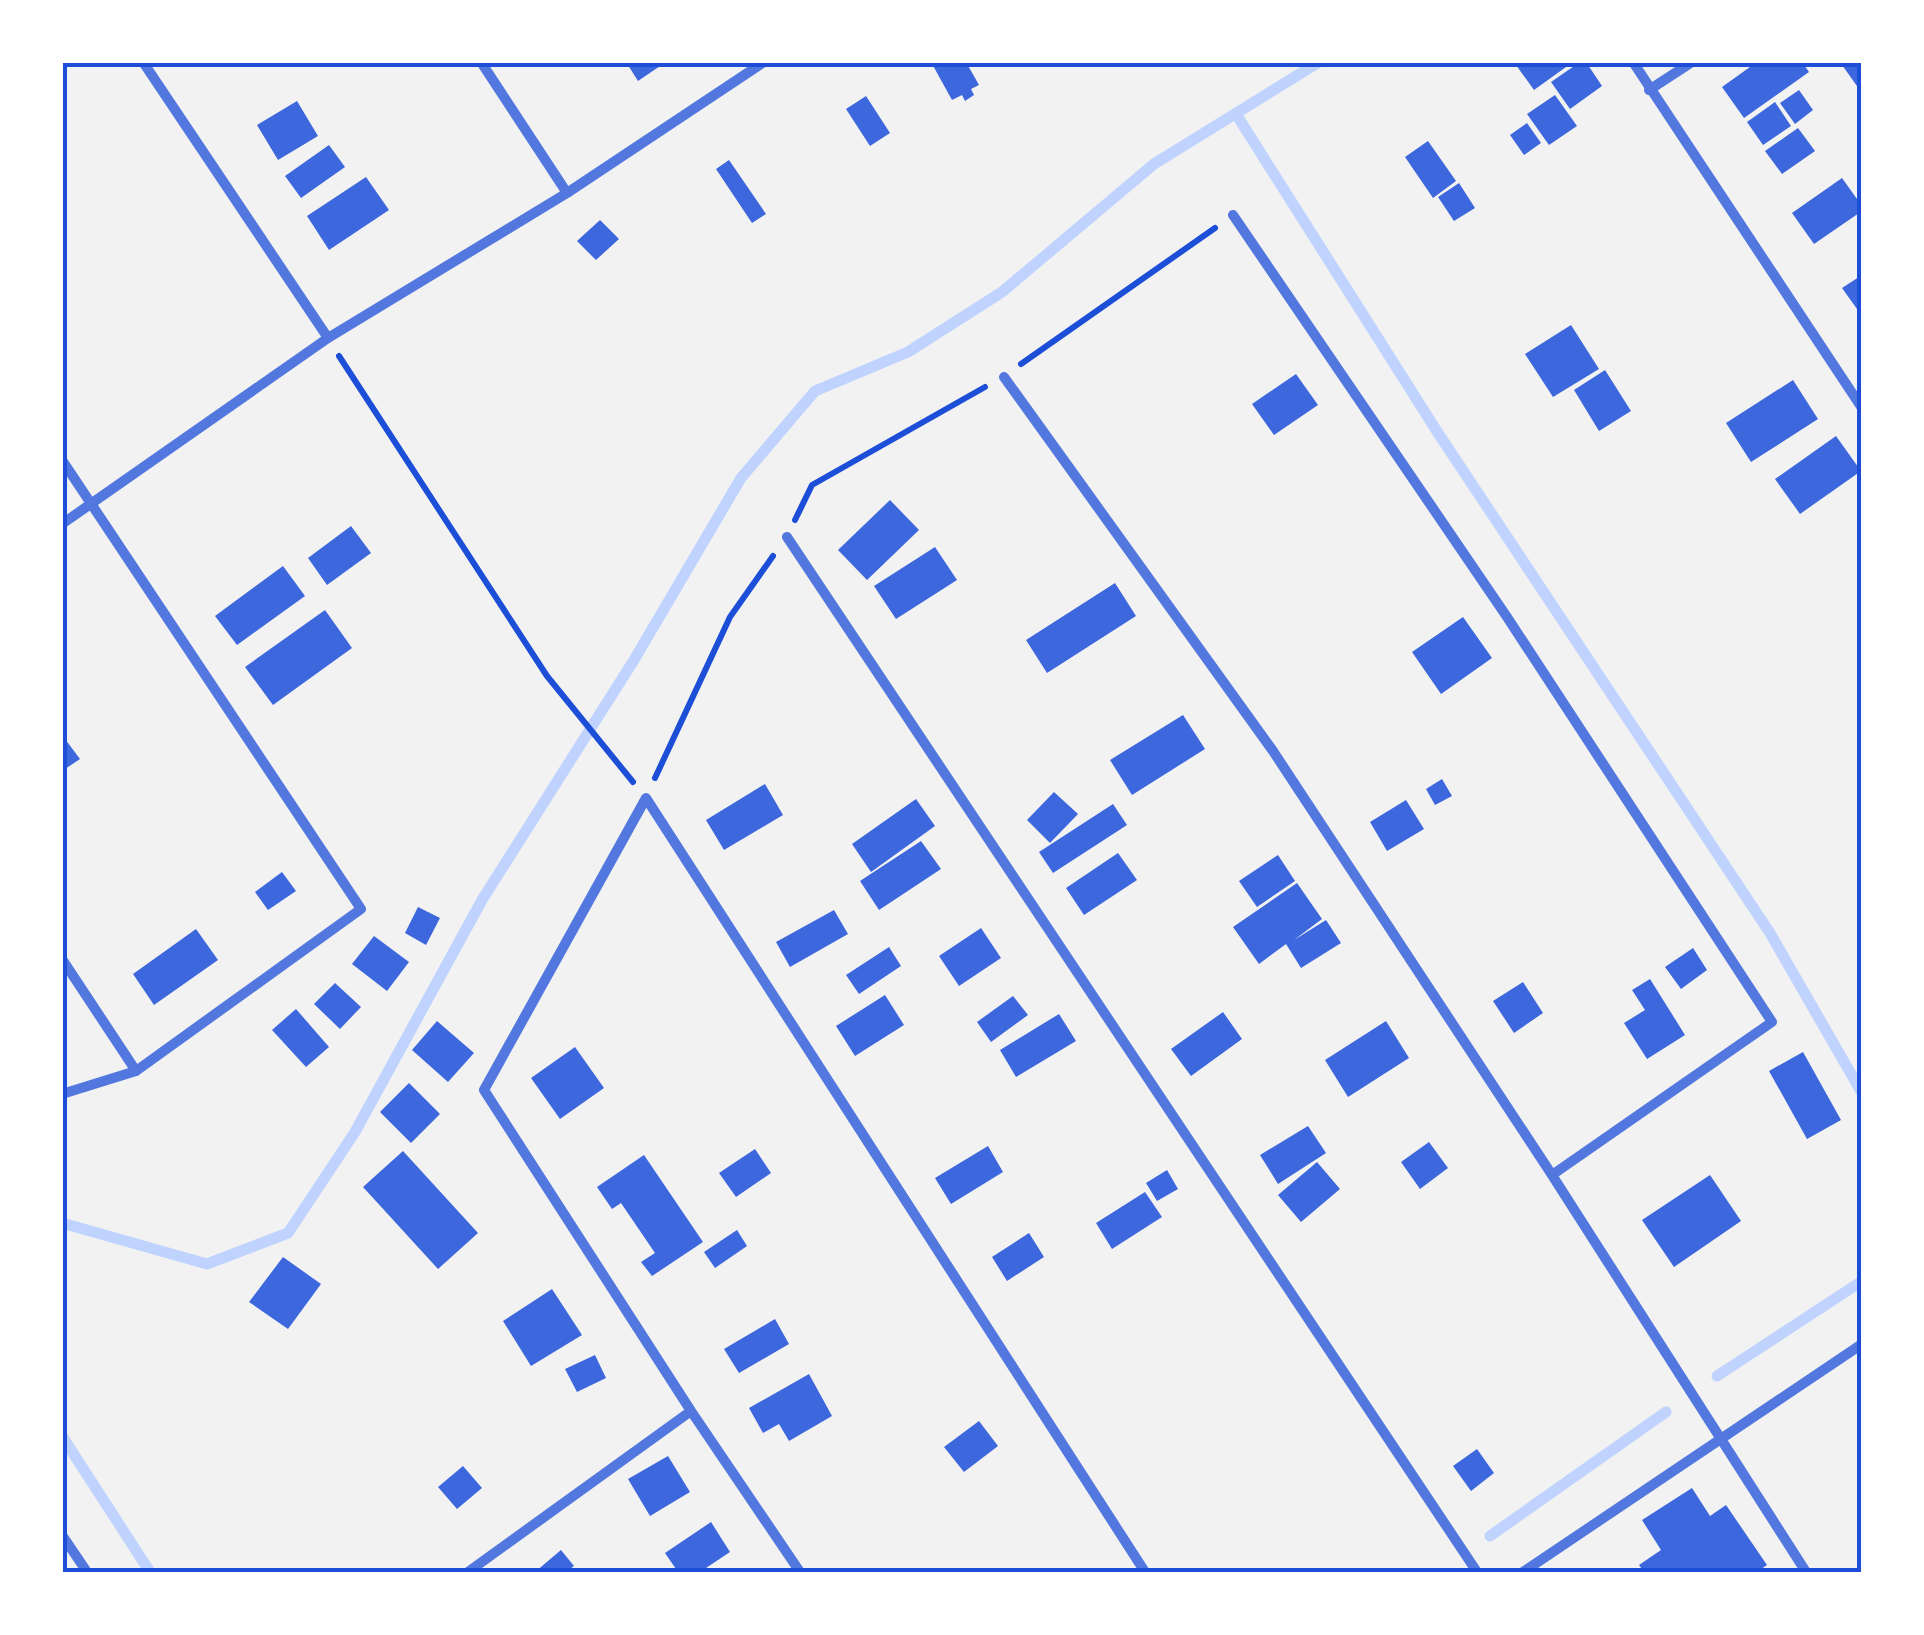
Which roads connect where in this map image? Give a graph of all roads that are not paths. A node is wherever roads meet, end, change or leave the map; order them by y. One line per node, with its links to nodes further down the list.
1 (143, 62): 9 (street)
2 (481, 62): 7 (street)
3 (764, 62): 7 (street)
4 (1634, 62): 6 (street)
5 (1692, 62): 6 (street)
6 (1649, 90): 11 (street)
7 (567, 192): 9 (street)
8 (1233, 216): 19 (street)
9 (328, 338): 13 (street)
10 (1004, 377): 19 (street)
11 (1862, 408)
12 (62, 460): 13 (street)
13 (92, 506): 14 (street); 17 (street)
14 (62, 524)
15 (787, 537): 28 (street)
16 (62, 960): 17 (street)
17 (136, 1071): 18 (street)
18 (62, 1094)
19 (1552, 1175): 22 (street)
20 (1862, 1344): 22 (street)
21 (692, 1411): 25 (street); 26 (street); 27 (street)
22 (1720, 1438): 29 (street); 30 (street)
23 (62, 1535): 24 (street)
24 (87, 1572)
25 (468, 1572)
26 (800, 1572)
27 (1145, 1572)
28 (1477, 1572)
29 (1524, 1572)
30 (1806, 1572)

